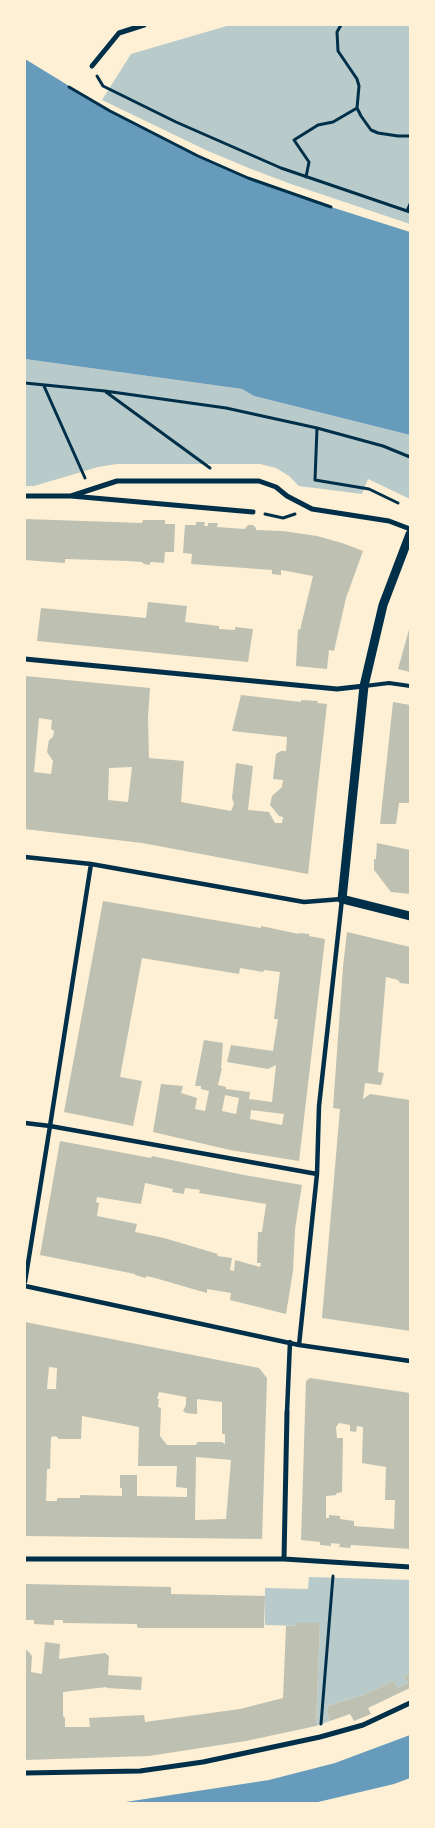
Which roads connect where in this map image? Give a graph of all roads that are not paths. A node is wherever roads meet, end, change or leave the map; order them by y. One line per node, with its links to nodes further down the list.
1 (144, 25): 2 (street)
2 (92, 66)
3 (25, 496): 4 (street)
4 (71, 496): 5 (street); 6 (street)
5 (253, 512)
6 (410, 529)
7 (410, 534): 9 (street)
8 (25, 659): 9 (street)
9 (364, 686): 10 (lane); 13 (street)
10 (410, 686)
11 (25, 857): 12 (street)
12 (91, 864): 13 (street); 16 (street)
13 (342, 899): 14 (street); 17 (street)
14 (410, 916)
15 (25, 1123): 16 (street)
16 (50, 1126): 17 (street); 18 (street)
17 (317, 1174): 21 (street)
18 (25, 1282)
19 (25, 1286): 20 (street)
20 (290, 1342): 21 (street); 23 (street)
21 (299, 1345): 22 (street)
22 (410, 1361)
23 (287, 1412): 25 (street)
24 (25, 1558): 25 (street)
25 (284, 1558): 26 (street)
26 (410, 1567)
27 (410, 1703): 28 (street)
28 (25, 1773)

